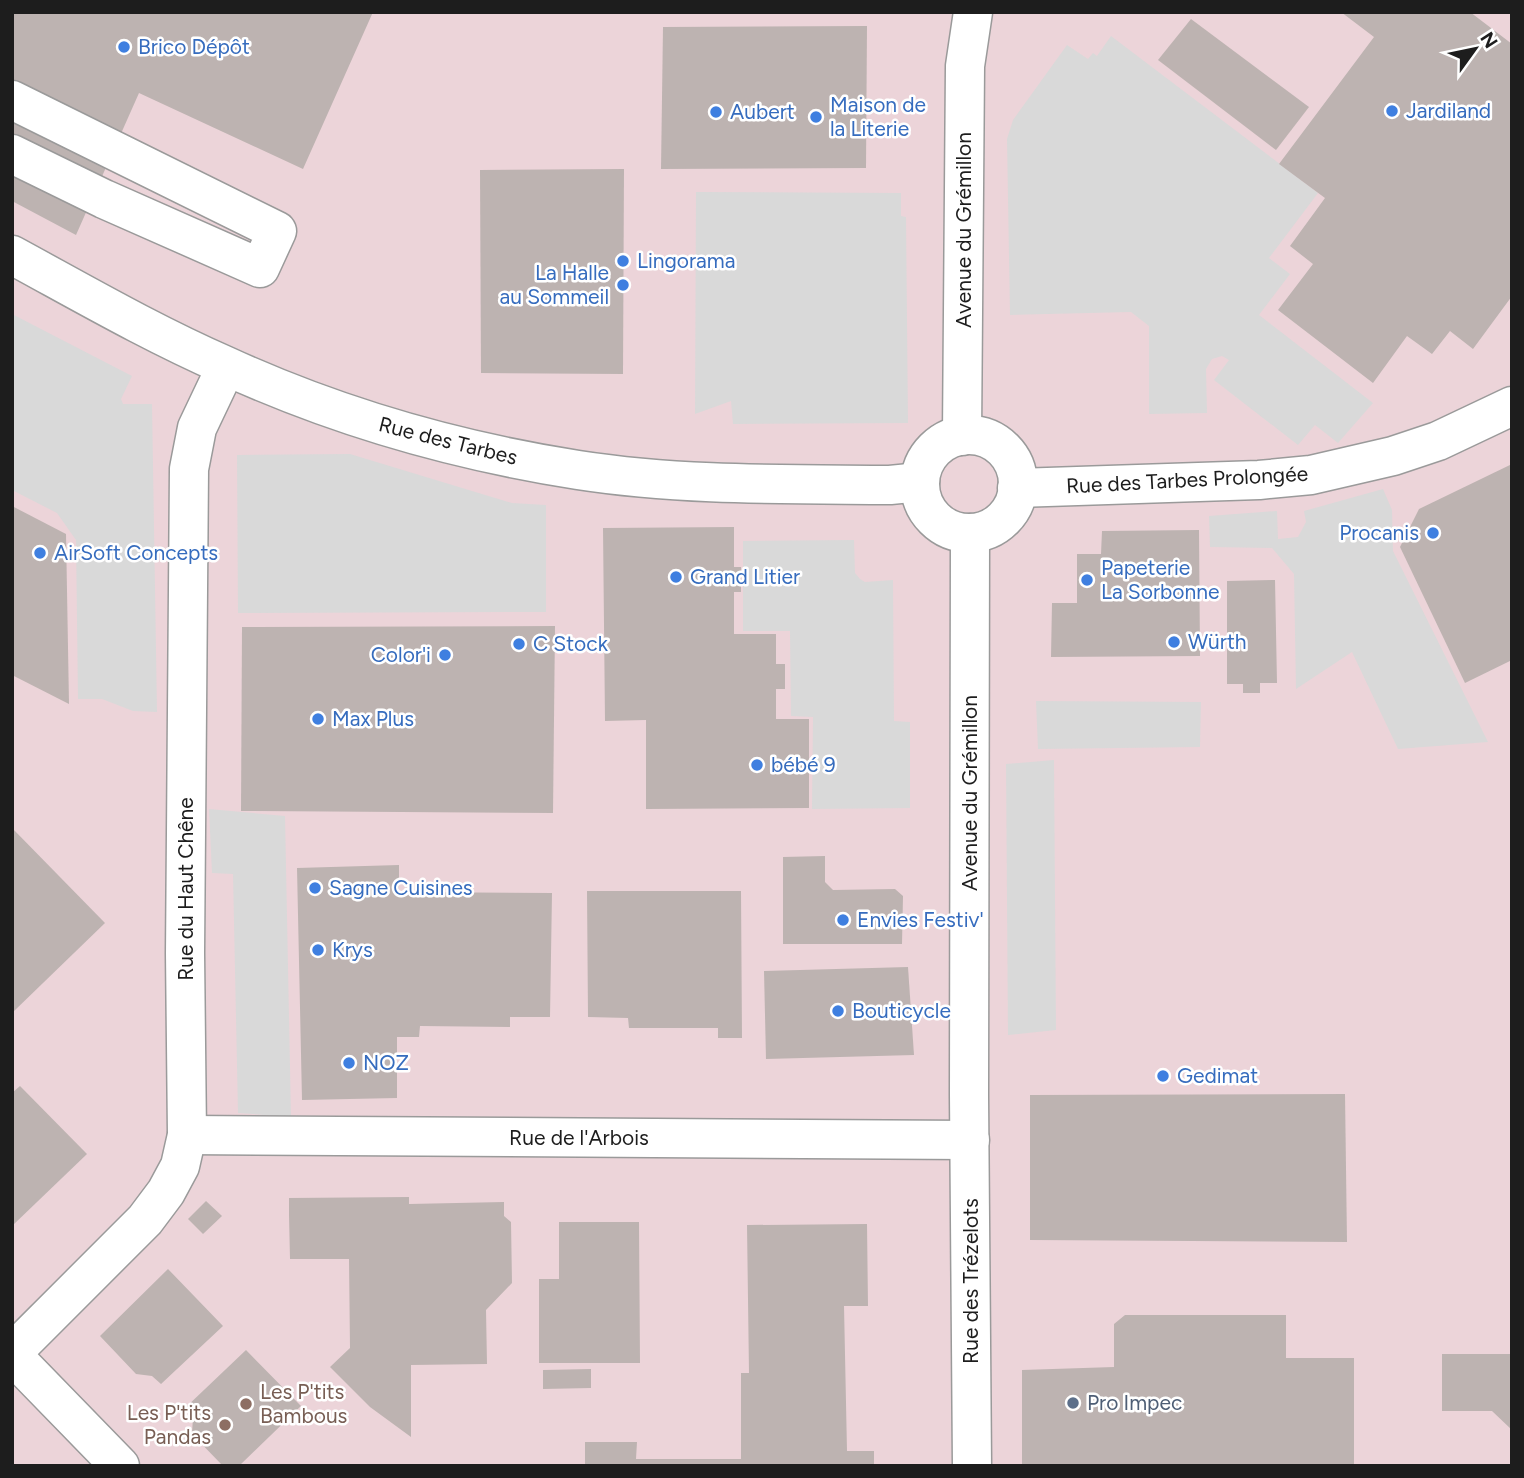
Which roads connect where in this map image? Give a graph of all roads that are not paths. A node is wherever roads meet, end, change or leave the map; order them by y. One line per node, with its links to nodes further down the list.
1 (948, 12): 3 (street, Avenue du Grémillon)
2 (973, 12): 3 (street, Avenue du Grémillon)
3 (965, 66): 9 (street, Avenue du Grémillon)
4 (12, 100): 5 (street)
5 (12, 154)
6 (12, 256): 7 (street, Rue des Tarbes)
7 (226, 367): 10 (street, Rue des Tarbes); 14 (street, Rue du Haut Chêne)
8 (1512, 406): 11 (street, Rue des Tarbes Prolongée)
9 (962, 436): 10 (street); 11 (street)
10 (920, 482): 12 (street)
11 (1017, 488): 12 (street)
12 (970, 533): 13 (street, Avenue du Grémillon)
13 (970, 1095): 15 (street, Rue des Trézelots)
14 (187, 1135): 15 (street, Rue de l'Arbois); 16 (street, Rue du Haut Chêne)
15 (970, 1140): 18 (street, Rue des Trézelots)
16 (12, 1354): 17 (street)
17 (120, 1466)
18 (972, 1466)

